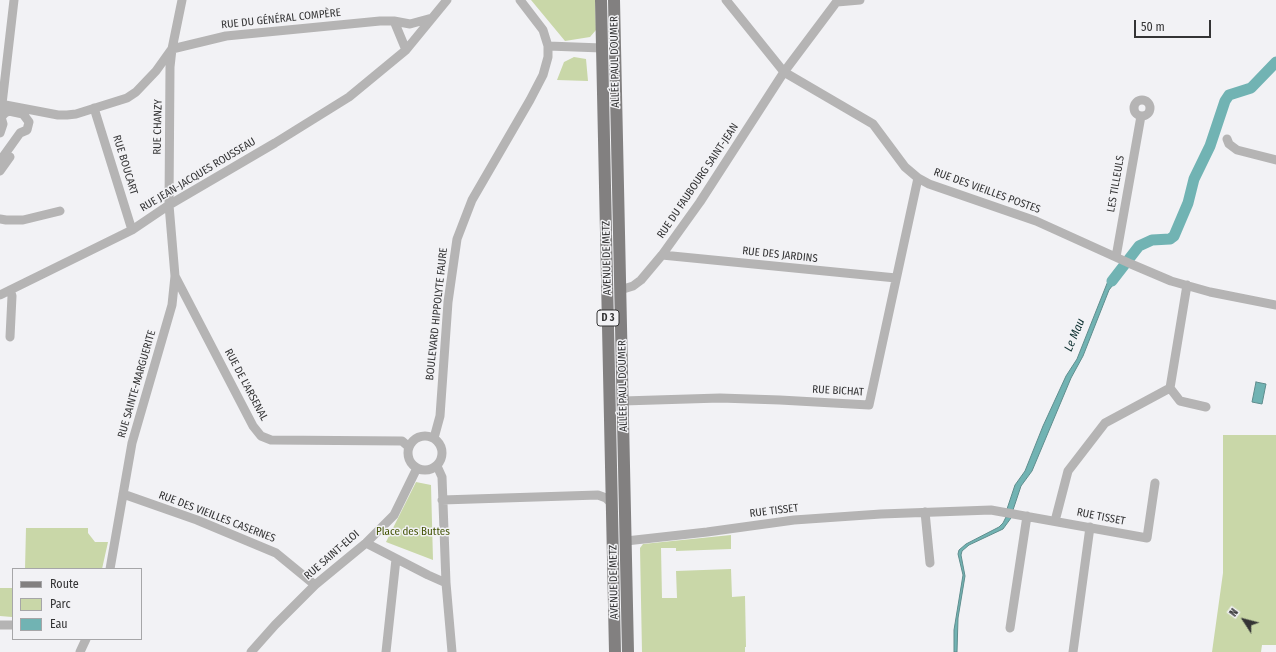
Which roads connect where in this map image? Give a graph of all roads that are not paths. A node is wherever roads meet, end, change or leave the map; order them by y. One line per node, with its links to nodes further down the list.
1 (14, 0): 17 (street)
2 (182, 0): 14 (street)
3 (447, 0): 10 (street, RUE JEAN-JACQUES ROUSSEAU)
4 (520, 0): 12 (street, BOULEVARD HIPPOLYTE FAURE)
5 (601, 0): 13 (main road, AVENUE DE METZ / D 3)
6 (614, 0): 37 (main road, ALLÉE PAUL DOUMER / D 3)
7 (726, 0): 16 (street, RUE DES VIEILLES POSTES)
8 (860, 0): 9 (street)
9 (837, 1): 16 (street, RUE DU FAUBOURG SAINT-JEAN)
10 (432, 18): 11 (street, RUE DU GÉNÉRAL COMPÈRE); 15 (street, RUE JEAN-JACQUES ROUSSEAU)
11 (394, 21): 14 (street, RUE DU GÉNÉRAL COMPÈRE); 15 (street)
12 (548, 46): 13 (street); 44 (street, BOULEVARD HIPPOLYTE FAURE)
13 (602, 48): 51 (main road, AVENUE DE METZ / D 3)
14 (172, 49): 18 (street); 27 (street, RUE CHANZY)
15 (406, 50): 27 (street, RUE JEAN-JACQUES ROUSSEAU)
16 (784, 72): 26 (street, RUE DES VIEILLES POSTES); 31 (street, RUE DU FAUBOURG SAINT-JEAN)
17 (1, 106): 19 (street)
18 (94, 108): 19 (street); 30 (street, RUE BOUCART)
19 (30, 110): 25 (street)
20 (1141, 116): 32 (street, LES TILLEULS)
21 (0, 133): 24 (street)
22 (1227, 138): 23 (street)
23 (1276, 160)
24 (0, 161)
25 (0, 170)
26 (918, 178): 32 (street, RUE DES VIEILLES POSTES); 34 (street, RUE BICHAT)
27 (169, 205): 30 (street, RUE JEAN-JACQUES ROUSSEAU); 33 (street, RUE SAINTE-MARGUERITE)
28 (60, 211): 29 (street)
29 (0, 219)
30 (132, 230): 36 (street, RUE JEAN-JACQUES ROUSSEAU)
31 (662, 255): 34 (street, RUE DES JARDINS); 37 (street, RUE DU FAUBOURG SAINT-JEAN)
32 (1123, 261): 35 (street, RUE DES VIEILLES POSTES)
33 (175, 276): 45 (street, RUE DE L'ARSENAL); 49 (street, RUE SAINTE-MARGUERITE)
34 (896, 278): 42 (street, RUE BICHAT)
35 (1187, 285): 39 (street, RUE DES VIEILLES POSTES); 41 (street)
36 (10, 290): 38 (street, RUE JEAN-JACQUES ROUSSEAU); 40 (street)
37 (620, 290): 42 (main road, ALLÉE PAUL DOUMER / D 3)
38 (0, 295)
39 (1276, 305)
40 (10, 337)
41 (1170, 388): 43 (street); 54 (street)
42 (623, 401): 56 (main road, ALLÉE PAUL DOUMER / D 3)
43 (1206, 407)
44 (434, 438): 45 (street); 46 (street)
45 (409, 447): 47 (street)
46 (437, 466): 47 (street); 50 (street)
47 (417, 468): 57 (street, RUE SAINT-ELOI)
48 (1155, 483): 55 (street, RUE TISSET)
49 (123, 494): 60 (street, RUE SAINTE-MARGUERITE); 62 (street, RUE DES VIEILLES CASERNES)
50 (442, 500): 51 (street); 61 (street)
51 (612, 504): 71 (main road, AVENUE DE METZ / D 3)
52 (925, 512): 53 (street, RUE TISSET); 56 (street, RUE TISSET); 59 (street)
53 (1027, 516): 54 (street, RUE TISSET); 65 (street)
54 (1055, 521): 55 (street, RUE TISSET)
55 (1090, 527): 73 (street)
56 (626, 541): 72 (main road, ALLÉE PAUL DOUMER / D 3)
57 (366, 542): 58 (street); 62 (street, RUE SAINT-ELOI)
58 (396, 559): 61 (street); 69 (street)
59 (930, 563)
60 (110, 568)
61 (446, 583): 70 (street)
62 (315, 585): 68 (street, RUE SAINT-ELOI)
63 (0, 625): 64 (street)
64 (12, 625)
65 (1010, 628)
66 (86, 640): 67 (street)
67 (80, 652)
68 (251, 652)
69 (386, 652)
70 (452, 652)
71 (615, 652)
72 (628, 652)
73 (1073, 652)

